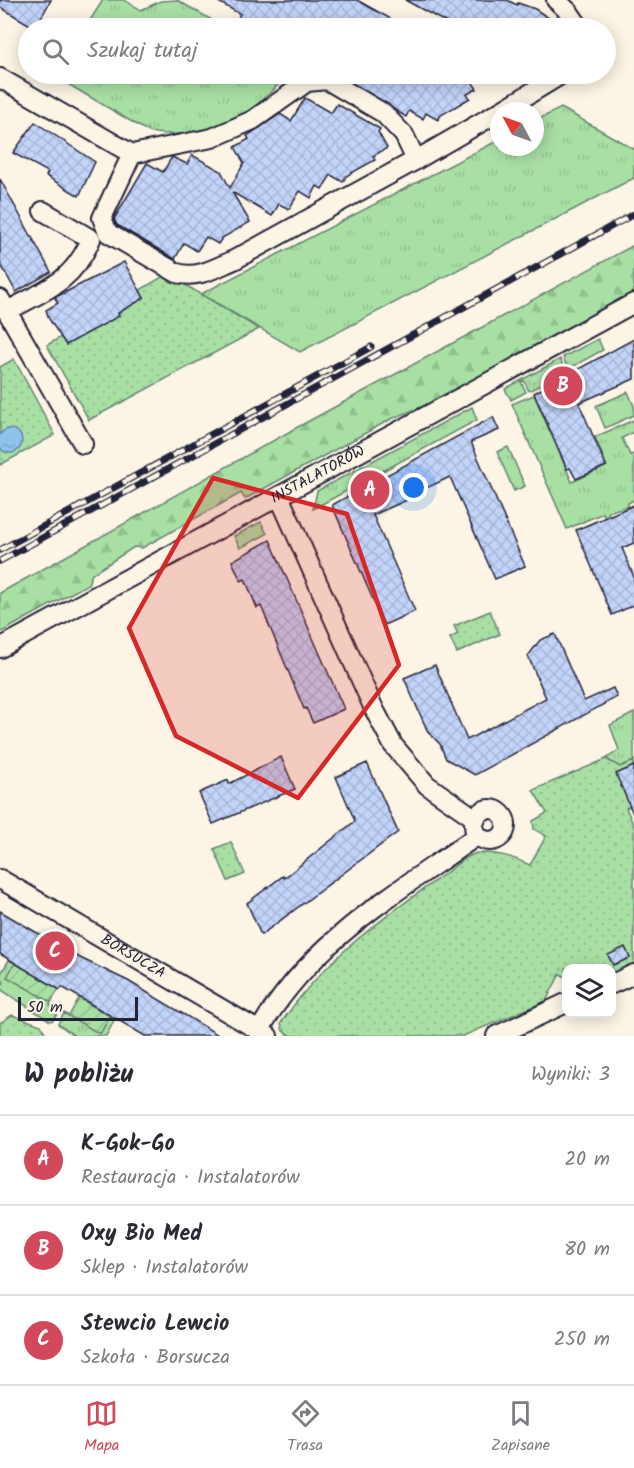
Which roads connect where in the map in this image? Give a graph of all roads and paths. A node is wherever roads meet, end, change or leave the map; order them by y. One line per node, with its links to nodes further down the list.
1 (556, 0): 2 (street)
2 (573, 18)
3 (0, 78): 9 (street)
4 (304, 84): 9 (street)
5 (334, 84): 10 (street)
6 (546, 84): 7 (street)
7 (516, 102)
8 (490, 118): 10 (street)
9 (132, 154): 10 (street)
10 (416, 160)
11 (43, 211): 13 (street)
12 (634, 303): 15 (street, INSTALATORÓW)
13 (3, 305): 14 (street)
14 (82, 444)
15 (279, 496): 16 (street, INSTALATORÓW); 21 (street)
16 (0, 648)
17 (0, 879): 21 (street, BORSUCZA)
18 (634, 974): 19 (street)
19 (616, 982)
20 (562, 1005): 22 (street)
21 (263, 1034)
22 (496, 1036)

